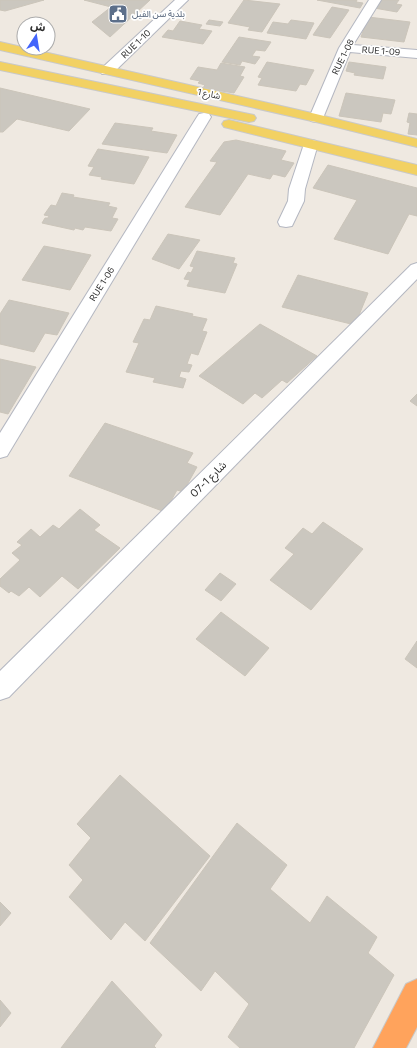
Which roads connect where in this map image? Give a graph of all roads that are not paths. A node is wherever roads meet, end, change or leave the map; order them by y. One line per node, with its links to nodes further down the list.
1 (182, 0): 7 (street, RUE 1-10)
2 (375, 0): 4 (street, RUE 1-08)
3 (0, 46): 7 (main road, شارع 1)
4 (346, 48): 5 (street, RUE 1-09); 10 (street, RUE 1-08)
5 (417, 54)
6 (0, 66): 8 (main road, شارع 1)
7 (107, 71): 10 (main road, شارع 1)
8 (140, 96): 9 (main road, شارع 1); 13 (main road, شارع 1)
9 (204, 117): 12 (main road, شارع 1); 17 (street, RUE 1-06)
10 (316, 118): 11 (main road, شارع 1)
11 (417, 143)
12 (311, 144): 14 (main road, شارع 1); 15 (street)
13 (417, 156)
14 (417, 170)
15 (286, 222)
16 (417, 269): 18 (street, شارع 1-07)
17 (0, 450)
18 (0, 688)
19 (417, 995): 20 (highway)
20 (388, 1048)

